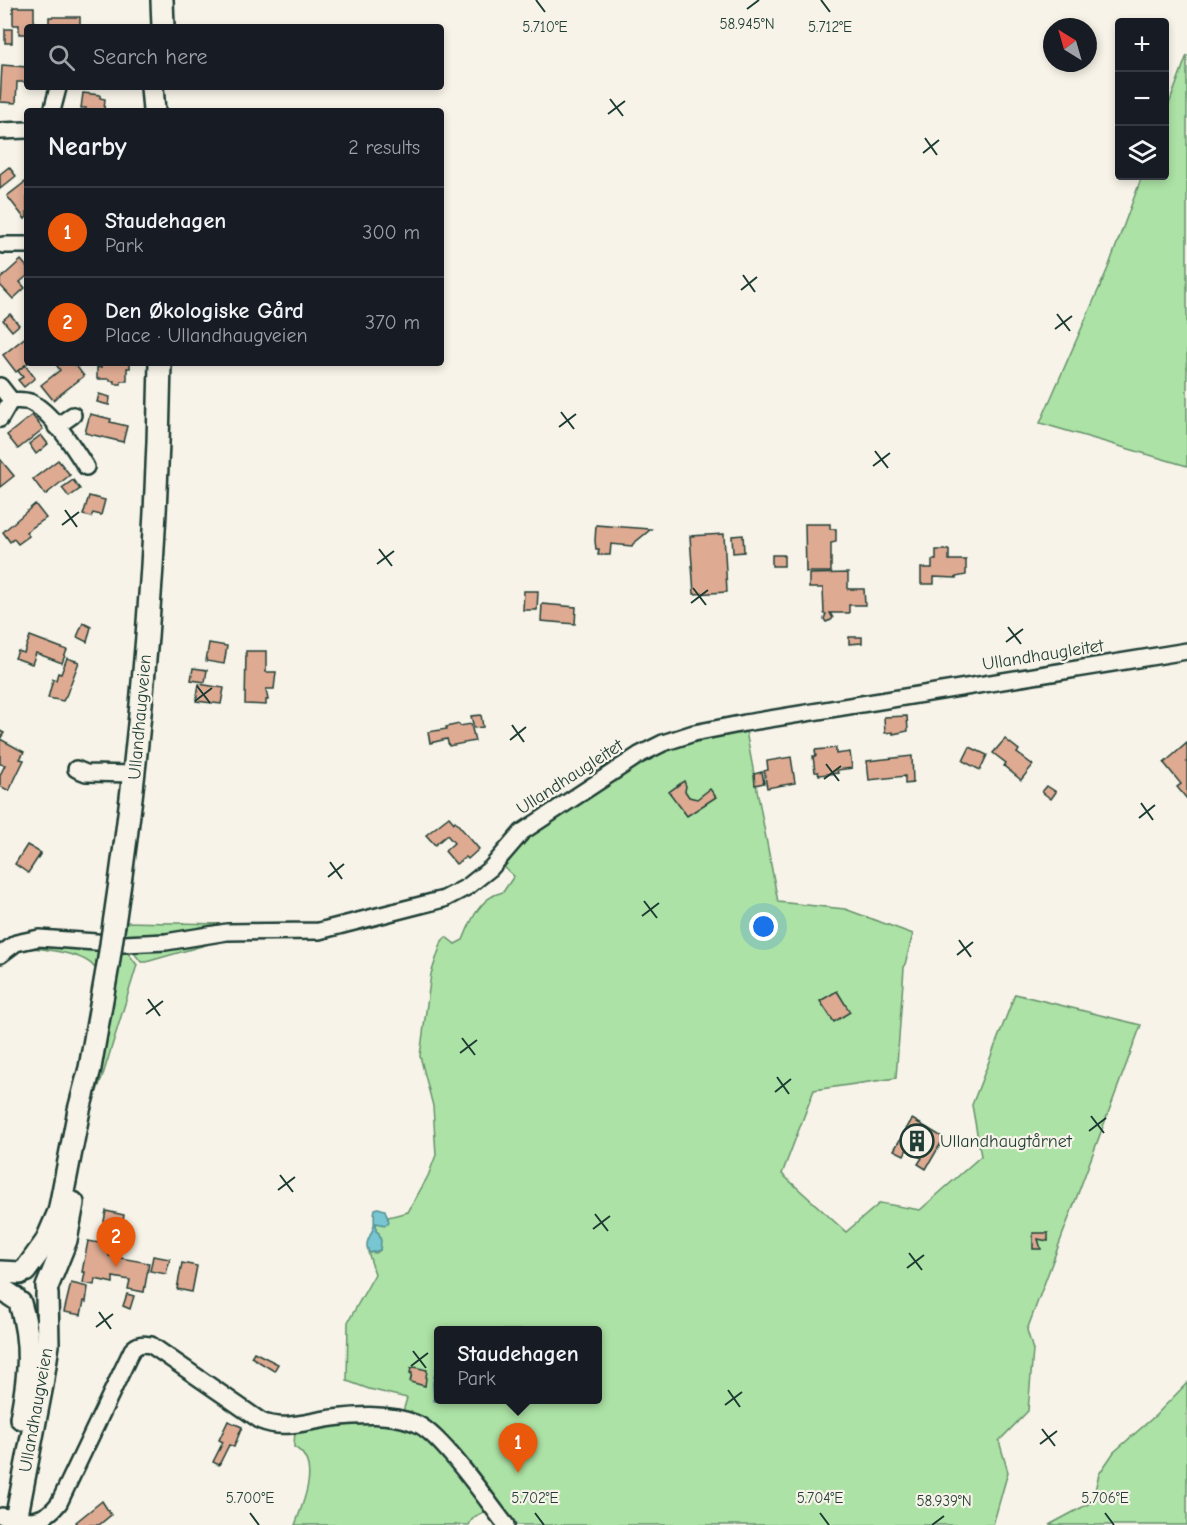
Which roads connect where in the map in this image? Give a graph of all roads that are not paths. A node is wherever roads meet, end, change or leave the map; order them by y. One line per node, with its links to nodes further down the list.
1 (148, 0): 3 (main road)
2 (162, 0): 4 (main road)
3 (149, 24)
4 (163, 24)
5 (57, 90): 8 (street)
6 (152, 90): 9 (main road)
7 (166, 90): 10 (main road)
8 (53, 108)
9 (154, 108)
10 (167, 108)
11 (0, 130): 12 (street)
12 (24, 130)
13 (1, 244): 14 (street)
14 (24, 245)
15 (160, 366): 24 (main road, Ullandhaugveien)
16 (0, 386): 17 (street)
17 (11, 400): 19 (street); 20 (street)
18 (73, 416): 20 (street)
19 (0, 419)
20 (56, 427): 21 (street)
21 (86, 466)
22 (1187, 651): 25 (street, Ullandhaugleitet)
23 (76, 769): 24 (street)
24 (135, 774): 26 (main road, Ullandhaugveien, bridge)
25 (0, 955)
26 (90, 1068): 27 (main road, Ullandhaugveien); 28 (main road, Ullandhaugveien)
27 (15, 1272): 28 (main road); 29 (main road)
28 (47, 1290): 29 (main road); 30 (main road, Ullandhaugveien)
29 (12, 1297): 30 (main road, Ullandhaugveien)
30 (8, 1521): 31 (street)
31 (506, 1525)

